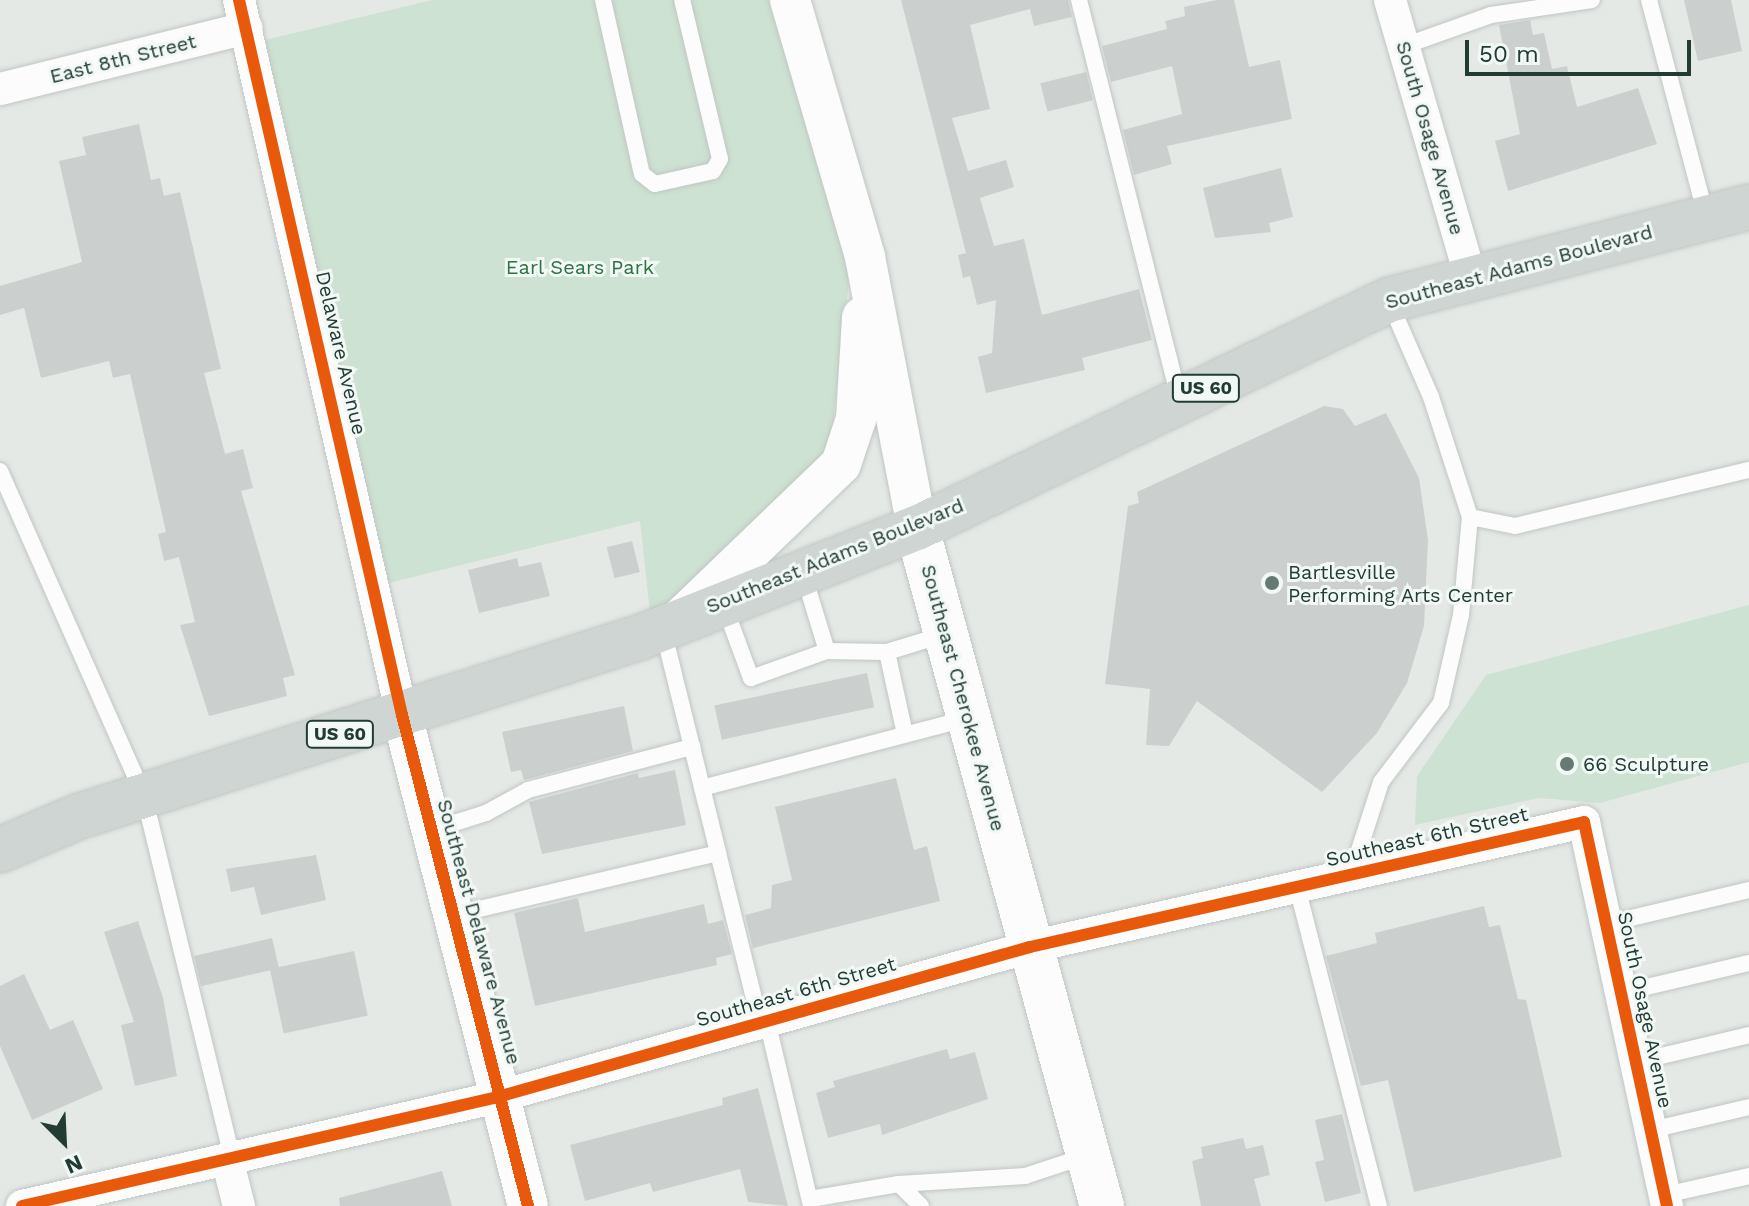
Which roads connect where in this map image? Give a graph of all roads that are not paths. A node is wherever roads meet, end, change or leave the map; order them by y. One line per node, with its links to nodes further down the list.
1 (603, 0): 2 (lane)
2 (682, 0)
3 (790, 0): 13 (street, Southeast Cherokee Avenue)
4 (1079, 0): 16 (lane)
5 (1390, 0): 9 (street, South Osage Avenue)
6 (1592, 0): 9 (lane)
7 (1649, 0): 12 (lane)
8 (243, 14): 10 (street, East 8th Street); 27 (street, Delaware Avenue)
9 (1404, 46): 14 (street, South Osage Avenue)
10 (0, 89)
11 (1749, 207): 12 (main road, Southeast Adams Boulevard / US 60)
12 (1707, 217): 14 (main road, Southeast Adams Boulevard / US 60)
13 (865, 257): 20 (street, Southeast Cherokee Avenue); 23 (street)
14 (1470, 276): 15 (main road, Southeast Adams Boulevard / US 60)
15 (1389, 300): 16 (main road, Southeast Adams Boulevard / US 60); 19 (lane)
16 (1180, 401): 20 (main road, Southeast Adams Boulevard / US 60)
17 (1749, 470): 19 (lane)
18 (0, 471): 32 (lane)
19 (1470, 517): 37 (lane)
20 (917, 528): 21 (main road, Southeast Adams Boulevard / US 60); 24 (main road, Southeast Cherokee Avenue)
21 (803, 572): 22 (main road, Southeast Adams Boulevard / US 60); 25 (lane)
22 (723, 602): 23 (main road, Southeast Adams Boulevard / US 60); 25 (lane)
23 (671, 623): 27 (main road, Southeast Adams Boulevard / US 60); 30 (lane)
24 (946, 634): 26 (lane); 28 (main road, Southeast Cherokee Avenue)
25 (827, 651): 26 (lane)
26 (887, 652): 29 (lane)
27 (402, 715): 32 (main road, Southeast Adams Boulevard / US 60); 34 (street, Southeast Delaware Avenue)
28 (968, 718): 29 (lane); 42 (main road, Southeast Cherokee Avenue)
29 (905, 734): 31 (lane)
30 (692, 747): 31 (lane); 34 (lane)
31 (702, 788): 36 (lane)
32 (144, 796): 35 (main road, Southeast Adams Boulevard / US 60); 52 (lane)
33 (1584, 822): 37 (street, Southeast 6th Street); 41 (street, South Osage Avenue)
34 (432, 830): 40 (street, Southeast Delaware Avenue)
35 (0, 850)
36 (718, 853): 40 (lane); 45 (lane)
37 (1351, 875): 38 (street, Southeast 6th Street)
38 (1297, 887): 42 (street, Southeast 6th Street); 62 (lane)
39 (1749, 890): 41 (lane)
40 (454, 915): 48 (street, Southeast Delaware Avenue)
41 (1606, 924): 44 (street, South Osage Avenue)
42 (1030, 947): 45 (street, Southeast 6th Street); 51 (main road, Southeast Cherokee Avenue)
43 (1749, 963): 44 (lane)
44 (1621, 993): 47 (street, South Osage Avenue)
45 (764, 1022): 48 (street, Southeast 6th Street); 56 (lane)
46 (1749, 1035): 47 (lane)
47 (1636, 1062): 50 (street, South Osage Avenue)
48 (501, 1096): 52 (street, Southeast 6th Street); 59 (street, Southeast Delaware Avenue)
49 (1749, 1107): 50 (lane)
50 (1651, 1130): 55 (street, South Osage Avenue)
51 (1088, 1155): 54 (lane); 61 (main road, Southeast Cherokee Avenue)
52 (229, 1159): 57 (street, Southeast 6th Street); 58 (street)
53 (1749, 1176): 55 (lane)
54 (899, 1184): 56 (lane); 60 (lane)
55 (1666, 1201)
56 (810, 1202)
57 (22, 1206)
58 (239, 1206)
59 (528, 1206)
60 (921, 1206)
61 (1102, 1206)
62 (1379, 1206)

